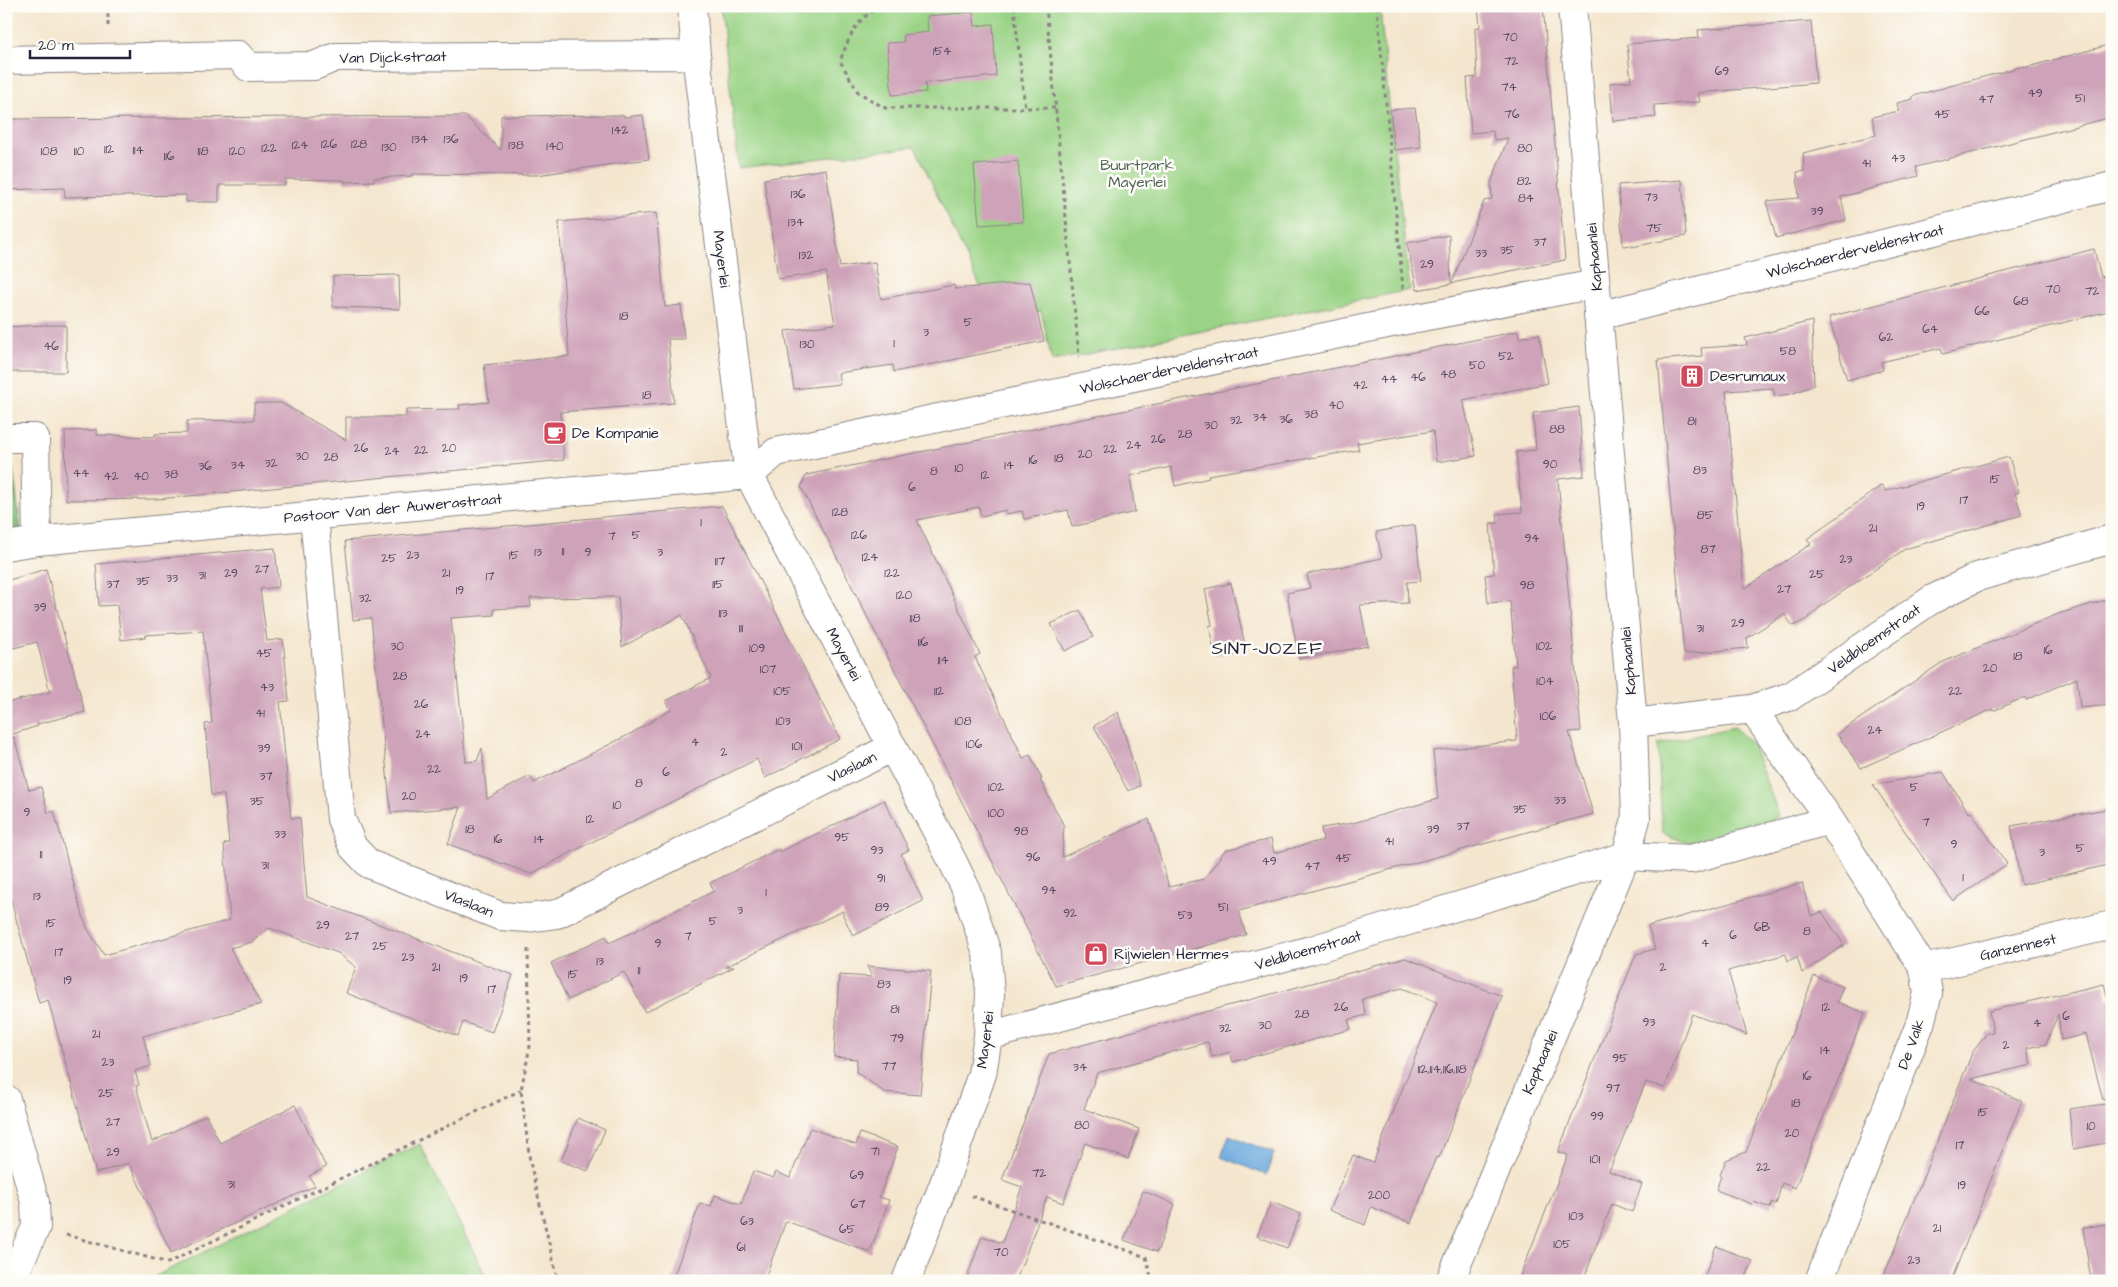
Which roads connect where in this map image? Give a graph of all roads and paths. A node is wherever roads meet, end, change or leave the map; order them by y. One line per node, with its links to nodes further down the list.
1 (108, 6): 8 (path)
2 (692, 6): 9 (street, Mayerlei)
3 (881, 6): 11 (path)
4 (1014, 6): 11 (path)
5 (1046, 6): 12 (path)
6 (1377, 6): 16 (path)
7 (1572, 6): 14 (street, Kaphaanlei)
8 (108, 30)
9 (696, 54): 10 (street, Van Dijckstraat); 19 (street, Mayerlei)
10 (6, 60)
11 (1025, 108): 12 (path)
12 (1056, 108): 17 (path)
13 (2112, 186): 15 (street, Wolschaerderveldenstraat)
14 (1596, 284): 15 (street, Kaphaanlei); 16 (street, Wolschaerderveldenstraat)
15 (1598, 316): 25 (street, Kaphaanlei)
16 (1406, 320): 17 (street, Wolschaerderveldenstraat)
17 (1082, 388): 19 (street, Wolschaerderveldenstraat)
18 (6, 438): 22 (street)
19 (749, 475): 20 (street, Pastoor Van der Auwerastraat); 26 (street, Mayerlei)
20 (314, 515): 22 (street, Pastoor Van der Auwerastraat); 29 (street, Vlaslaan)
21 (2112, 539): 24 (street, Veldbloemstraat)
22 (37, 541): 23 (street, Pastoor Van der Auwerastraat)
23 (6, 546)
24 (1752, 709): 25 (street, Veldbloemstraat); 27 (street, De Valk)
25 (1634, 723): 28 (street, Kaphaanlei)
26 (893, 747): 29 (street, Vlaslaan); 32 (street, Mayerlei)
27 (1830, 820): 28 (street); 31 (street, De Valk)
28 (1626, 856): 32 (street, Veldbloemstraat); 41 (street, Kaphaanlei)
29 (528, 918): 33 (path)
30 (2112, 925): 31 (street, Ganzennest)
31 (1924, 969): 42 (street, De Valk)
32 (988, 1036): 35 (street, Mayerlei)
33 (521, 1090): 36 (path); 38 (path)
34 (6, 1099): 36 (street)
35 (943, 1186): 39 (street, Mayerlei); 40 (path)
36 (36, 1227): 37 (street)
37 (6, 1274)
38 (558, 1281)
39 (906, 1281)
40 (1152, 1281)
41 (1450, 1281)
42 (1819, 1281)

